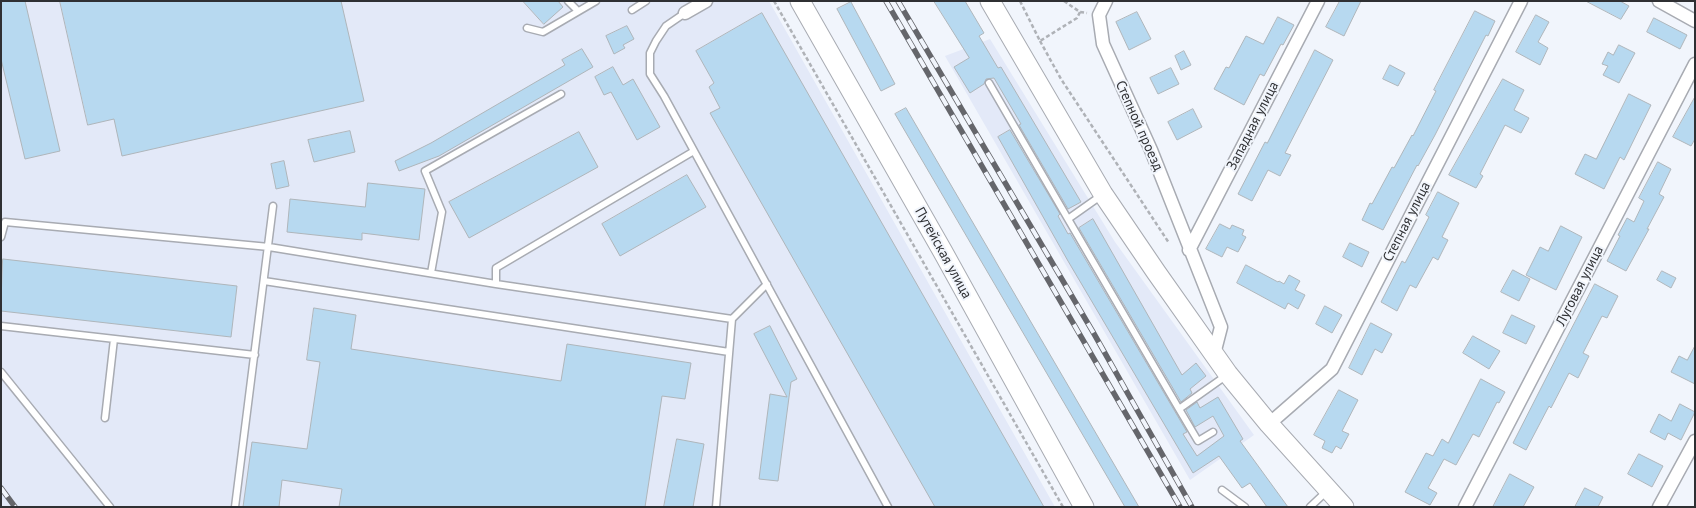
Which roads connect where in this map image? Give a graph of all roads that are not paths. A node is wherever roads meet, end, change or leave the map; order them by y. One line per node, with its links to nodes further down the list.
1 (568, 1): 12 (lane)
2 (596, 1): 12 (lane)
3 (646, 1): 11 (lane)
4 (706, 1): 13 (street)
5 (800, 1): 50 (main road, Путейская улица)
6 (990, 1): 20 (main road)
7 (1106, 1): 26 (street, Степной проезд)
8 (1318, 1): 26 (street, Западная улица)
9 (1521, 1): 41 (street, Степная улица)
10 (1659, 1): 14 (street)
11 (632, 10)
12 (578, 11): 15 (lane)
13 (686, 14): 19 (lane)
14 (1695, 21)
15 (527, 28)
16 (1695, 64): 54 (street, Луговая улица)
17 (988, 82): 22 (lane)
18 (561, 94): 27 (lane)
19 (694, 151): 29 (lane); 30 (lane)
20 (1102, 194): 22 (lane); 35 (main road)
21 (273, 206): 25 (lane)
22 (1068, 219): 39 (lane)
23 (3, 221): 24 (lane); 25 (lane)
24 (1, 237)
25 (269, 247): 27 (lane); 28 (lane)
26 (1189, 250): 35 (street, Степной проезд)
27 (431, 273): 29 (lane)
28 (264, 281): 34 (lane); 36 (lane)
29 (496, 284): 31 (lane)
30 (767, 284): 31 (lane); 49 (lane)
31 (732, 319): 34 (lane)
32 (1, 326): 33 (lane)
33 (114, 339): 36 (lane); 40 (lane)
34 (729, 352): 48 (lane)
35 (1214, 354): 38 (main road)
36 (255, 355): 47 (lane)
37 (1, 372): 46 (lane)
38 (1228, 374): 39 (lane); 41 (main road)
39 (1179, 409): 42 (lane)
40 (105, 418)
41 (1269, 424): 45 (main road)
42 (1213, 432)
43 (1695, 441): 55 (street)
44 (1222, 490): 51 (lane)
45 (1328, 490): 52 (lane); 53 (main road)
46 (110, 507)
47 (235, 507)
48 (716, 507)
49 (888, 507)
50 (1084, 507)
51 (1245, 507)
52 (1310, 507)
53 (1344, 507)
54 (1465, 507)
55 (1659, 507)

